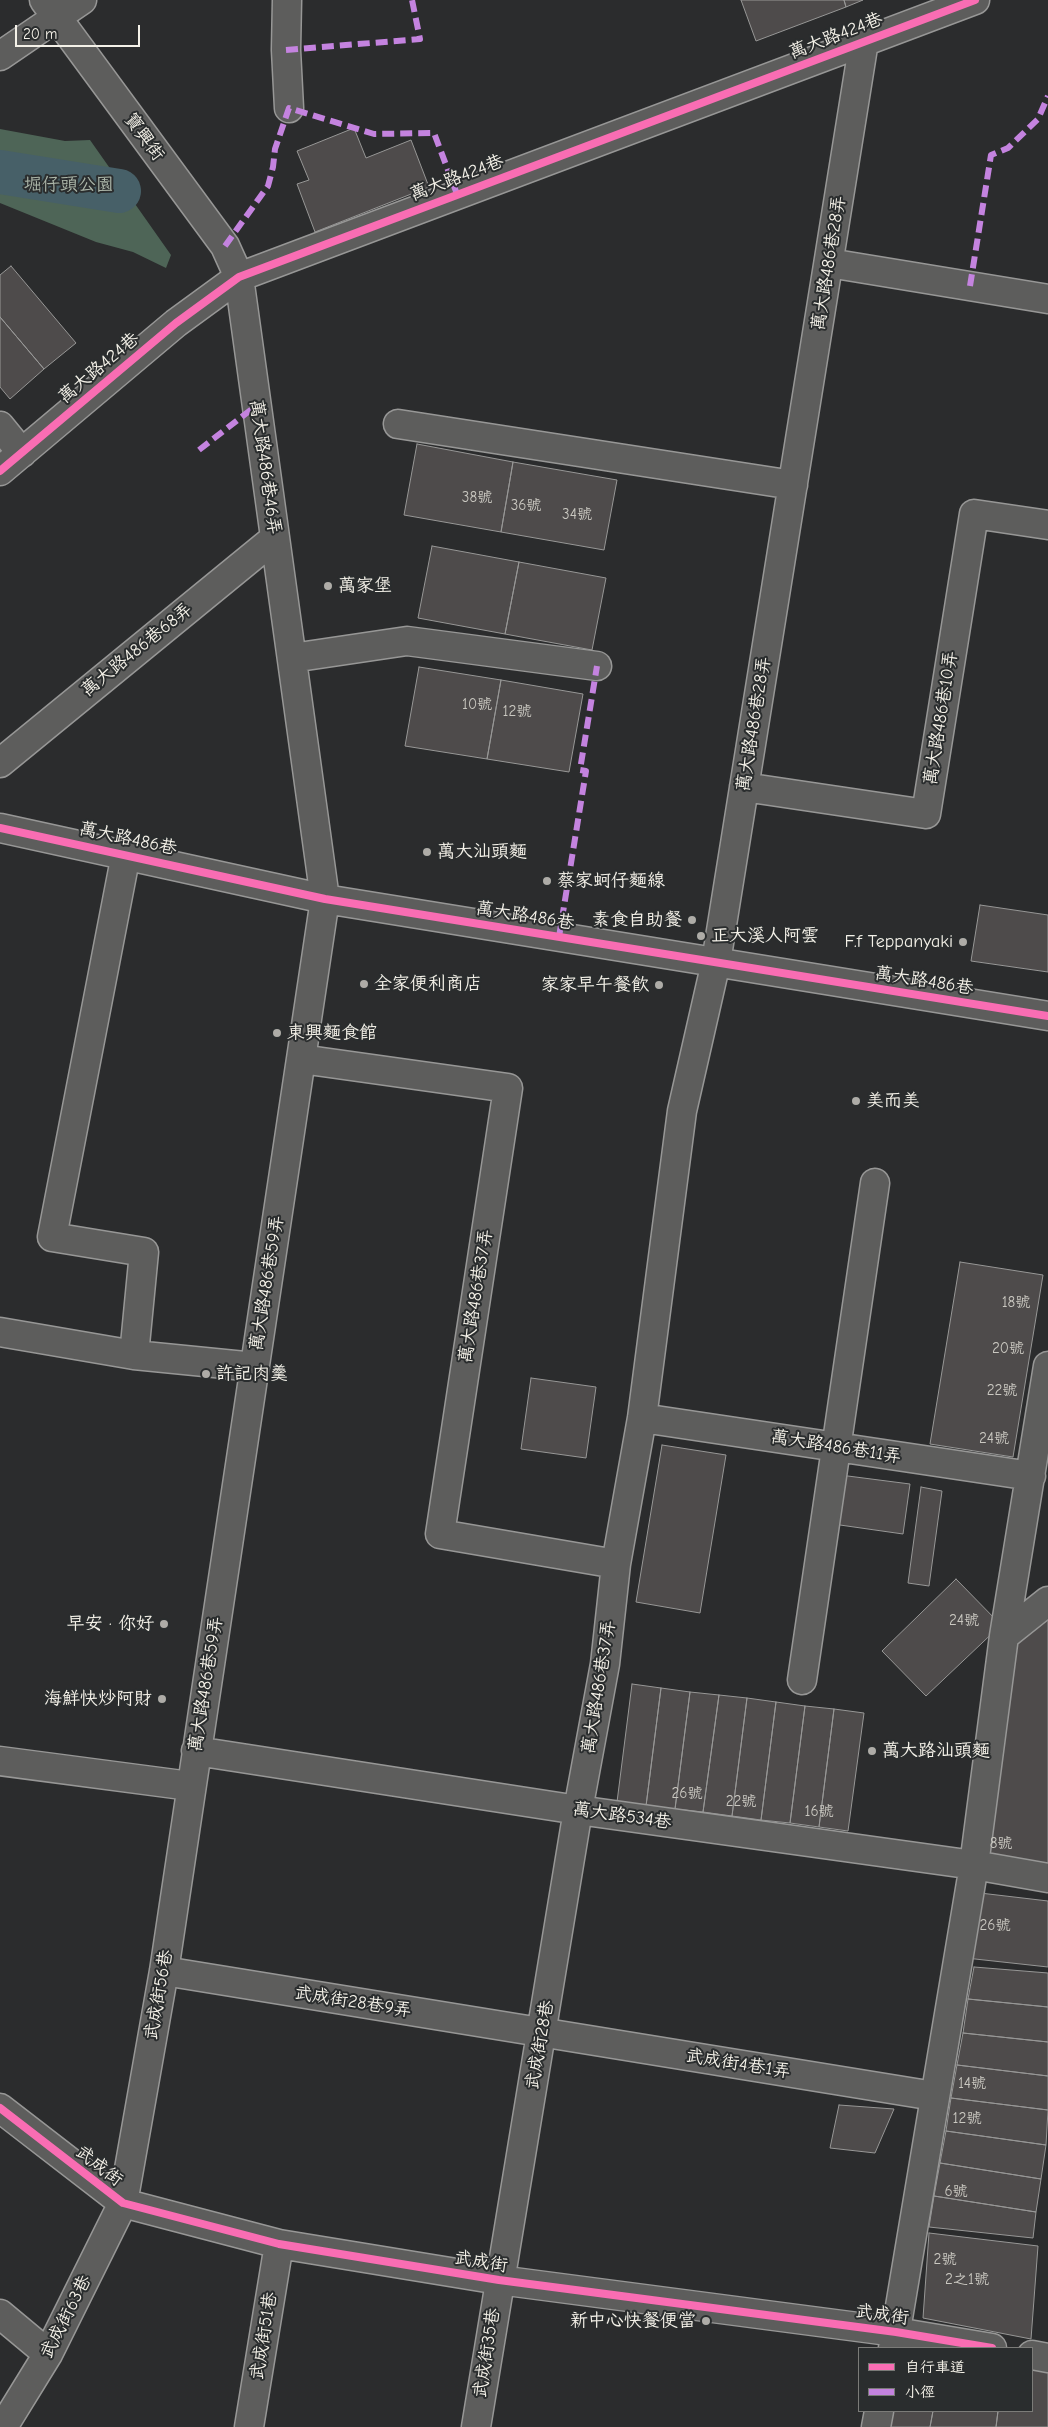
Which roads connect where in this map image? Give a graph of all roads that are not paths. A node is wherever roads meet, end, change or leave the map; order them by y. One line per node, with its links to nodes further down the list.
1 (82, 0): 4 (street)
2 (287, 0): 7 (street)
3 (974, 0): 5 (street, 萬大路424巷)
4 (50, 9): 6 (street); 9 (street, 寶興街)
5 (864, 41): 8 (street, 萬大路486巷28弄); 9 (street, 萬大路424巷)
6 (0, 56)
7 (289, 108)
8 (829, 263): 10 (street); 15 (street, 萬大路486巷28弄)
9 (239, 277): 13 (street, 萬大路424巷); 17 (street, 萬大路486巷46弄)
10 (1048, 299)
11 (398, 424): 15 (street)
12 (0, 426): 13 (street)
13 (22, 453): 14 (street, 萬大路424巷)
14 (0, 471)
15 (793, 485): 21 (street, 萬大路486巷28弄)
16 (1048, 525): 21 (street, 萬大路486巷10弄)
17 (275, 538): 18 (street, 萬大路486巷46弄); 20 (street, 萬大路486巷68弄)
18 (292, 658): 19 (street); 24 (street, 萬大路486巷46弄)
19 (597, 666)
20 (0, 763)
21 (744, 787): 25 (street, 萬大路486巷28弄)
22 (0, 828): 23 (street, 萬大路486巷)
23 (126, 854): 24 (street, 萬大路486巷); 30 (street)
24 (325, 899): 25 (street, 萬大路486巷); 27 (street, 萬大路486巷59弄)
25 (716, 962): 26 (street, 萬大路486巷); 33 (street, 萬大路486巷37弄)
26 (1048, 1016)
27 (301, 1060): 32 (street, 萬大路486巷59弄); 36 (street, 萬大路486巷37弄)
28 (875, 1183): 34 (street)
29 (0, 1332): 30 (street)
30 (134, 1354): 32 (street)
31 (1048, 1366): 35 (street)
32 (255, 1367): 40 (street, 萬大路486巷59弄)
33 (642, 1418): 34 (street, 萬大路486巷11弄); 36 (street, 萬大路486巷37弄)
34 (836, 1447): 35 (street, 萬大路486巷11弄); 39 (street)
35 (1031, 1476): 38 (street)
36 (616, 1564): 43 (street, 萬大路486巷37弄)
37 (1048, 1601): 38 (street)
38 (1004, 1636): 44 (street)
39 (802, 1680)
40 (196, 1751): 42 (street, 萬大路486巷59弄); 43 (street, 萬大路534巷)
41 (0, 1761): 42 (street)
42 (190, 1786): 46 (street, 武成街56巷)
43 (578, 1810): 44 (street, 萬大路534巷); 47 (street, 武成街28巷)
44 (974, 1865): 45 (street, 萬大路534巷); 48 (street)
45 (1048, 1878)
46 (164, 1971): 47 (street, 武成街28巷9弄); 50 (street, 武成街56巷)
47 (542, 2033): 48 (street, 武成街4巷1弄); 52 (street, 武成街28巷)
48 (934, 2096): 54 (street)
49 (0, 2108): 50 (street, 武成街)
50 (122, 2203): 51 (street, 武成街); 56 (street, 武成街63巷)
51 (279, 2244): 52 (street, 武成街); 61 (street, 武成街51巷)
52 (499, 2280): 54 (street, 武成街); 62 (street, 武成街35巷)
53 (0, 2314): 56 (street)
54 (894, 2340): 55 (street, 武成街)
55 (980, 2347)
56 (48, 2354): 60 (street, 武成街63巷)
57 (1033, 2355): 58 (street)
58 (1048, 2358)
59 (879, 2412): 63 (street)
60 (3, 2427)
61 (249, 2427)
62 (476, 2427)
63 (876, 2427)

